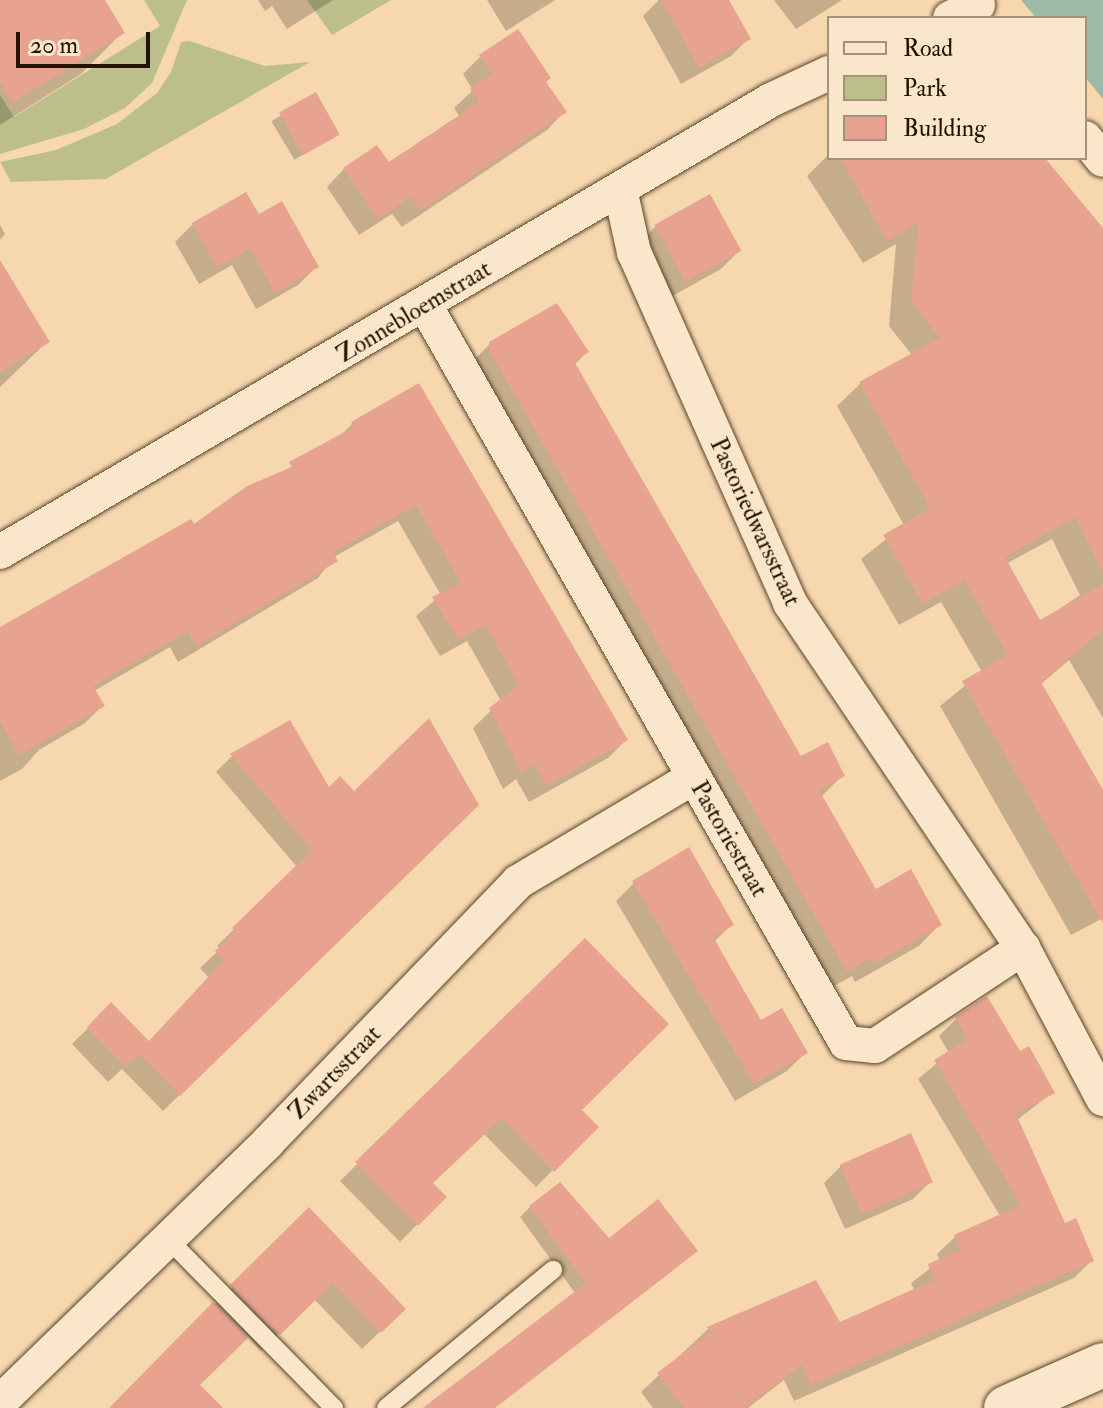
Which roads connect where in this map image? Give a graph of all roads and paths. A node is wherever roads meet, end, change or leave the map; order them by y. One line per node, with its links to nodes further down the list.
1 (827, 74): 4 (street, Zonnebloemstraat)
2 (1087, 140): 3 (street)
3 (1103, 160)
4 (620, 189): 5 (street, Zonnebloemstraat); 8 (street, Pastoriedwarsstraat)
5 (426, 307): 6 (street, Zonnebloemstraat); 7 (street, Pastoriestraat)
6 (0, 552)
7 (694, 777): 8 (street, Pastoriestraat); 10 (street, Zwartsstraat)
8 (1023, 948): 9 (street)
9 (1103, 1099)
10 (168, 1239): 13 (street, Zwartsstraat); 14 (lane)
11 (553, 1270): 15 (lane)
12 (1103, 1365): 16 (street)
13 (0, 1402)
14 (334, 1408)
15 (386, 1408)
16 (1006, 1408)

